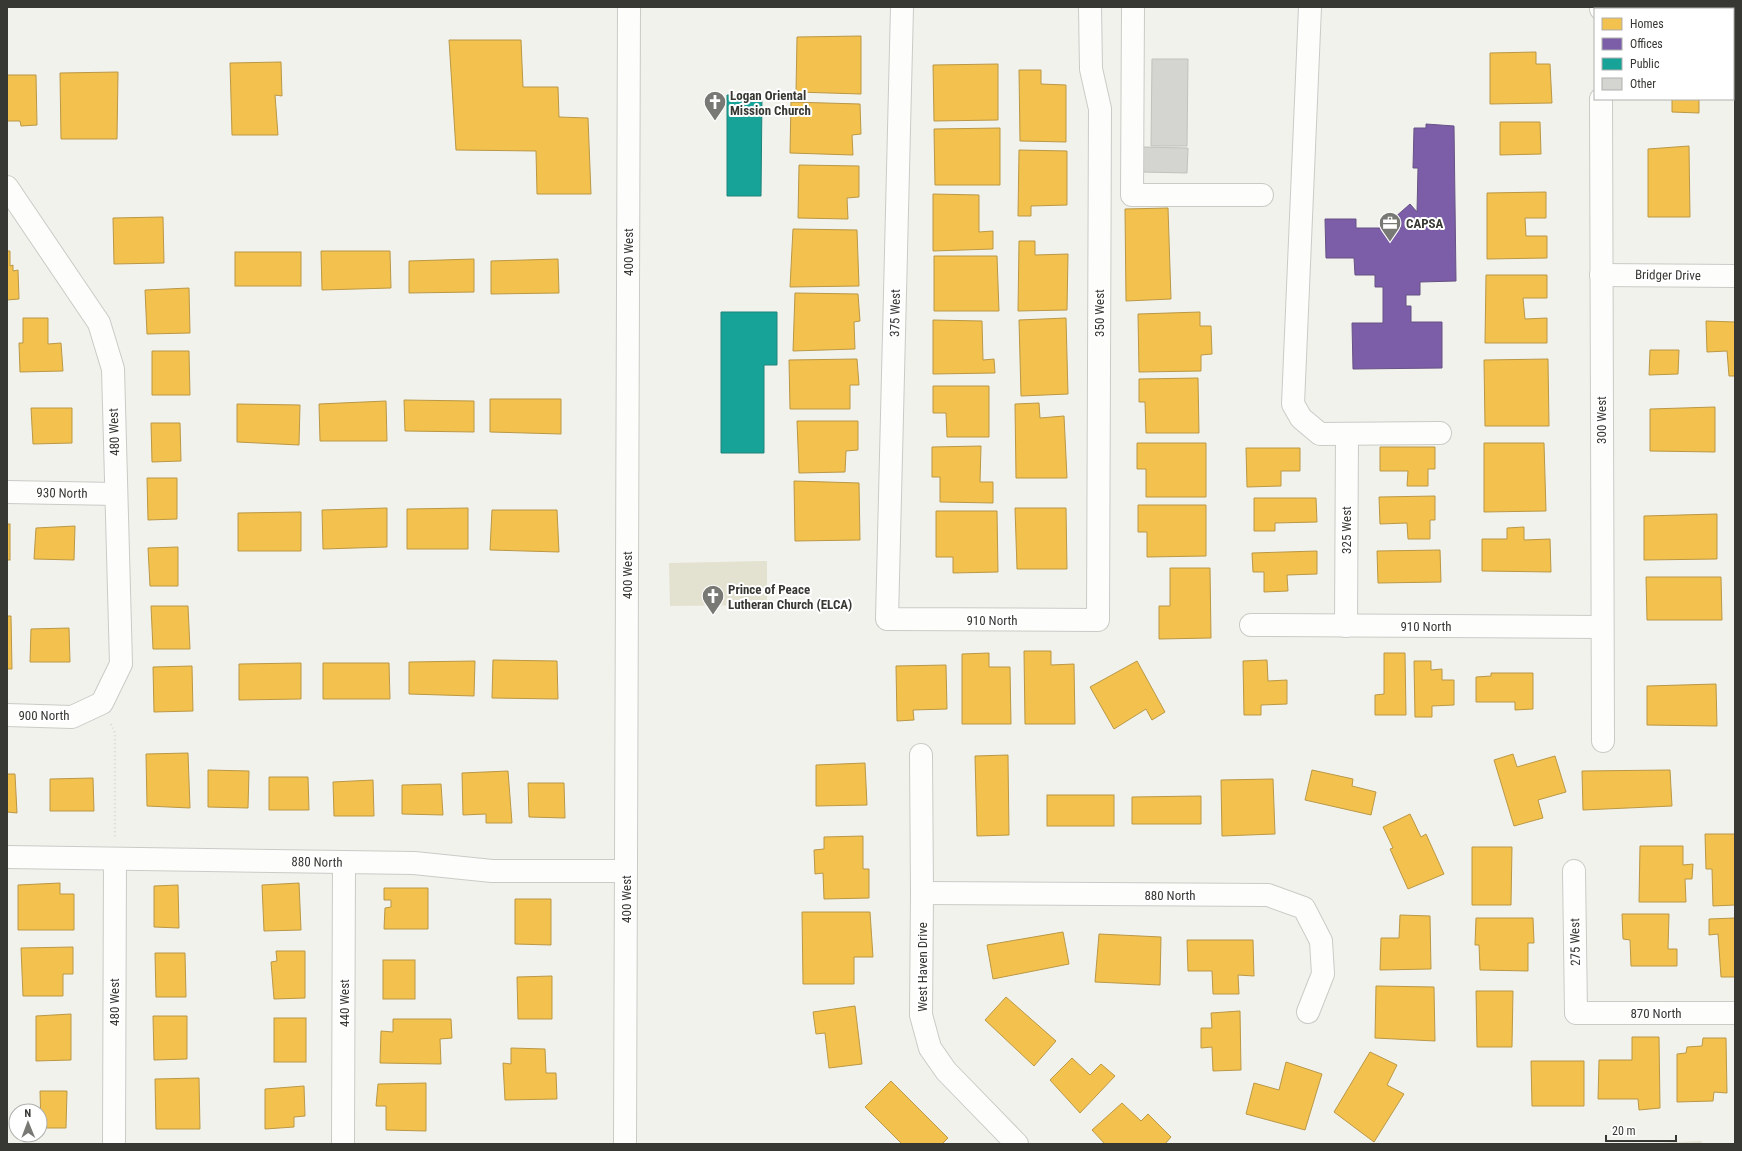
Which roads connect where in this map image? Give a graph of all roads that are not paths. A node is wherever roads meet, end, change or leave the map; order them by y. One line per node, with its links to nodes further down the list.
1 (629, 7): 28 (street, 400 West)
2 (902, 7): 15 (street, 375 West)
3 (1090, 7): 16 (street, 350 West)
4 (1133, 7): 8 (street)
5 (1310, 7): 12 (street)
6 (1601, 100): 9 (street, 300 West)
7 (7, 187): 14 (street, 480 West)
8 (1262, 196)
9 (1600, 274): 10 (street, Bridger Drive); 19 (street, 300 West)
10 (1735, 276)
11 (1440, 433): 12 (street)
12 (1347, 434): 18 (street, 325 West)
13 (7, 492): 14 (street, 930 North)
14 (116, 494): 20 (street, 480 West)
15 (887, 619): 16 (street, 910 North)
16 (1098, 620)
17 (1251, 625): 18 (street, 910 North)
18 (1346, 626): 19 (street, 910 North)
19 (1601, 627): 22 (street, 300 West)
20 (106, 712): 21 (street, 900 North)
21 (7, 715)
22 (1603, 741)
23 (921, 755): 29 (street, West Haven Drive)
24 (7, 857): 25 (street, 880 North)
25 (115, 859): 26 (street, 880 North); 33 (street, 480 West)
26 (344, 862): 28 (street, 880 North); 34 (street, 440 West)
27 (1574, 871): 31 (street, 275 West)
28 (626, 872): 35 (street, 400 West)
29 (922, 893): 30 (street, 880 North); 36 (street, West Haven Drive)
30 (1308, 1012)
31 (1576, 1013): 32 (street, 870 North)
32 (1735, 1013)
33 (114, 1144)
34 (344, 1144)
35 (625, 1144)
36 (1018, 1144)

